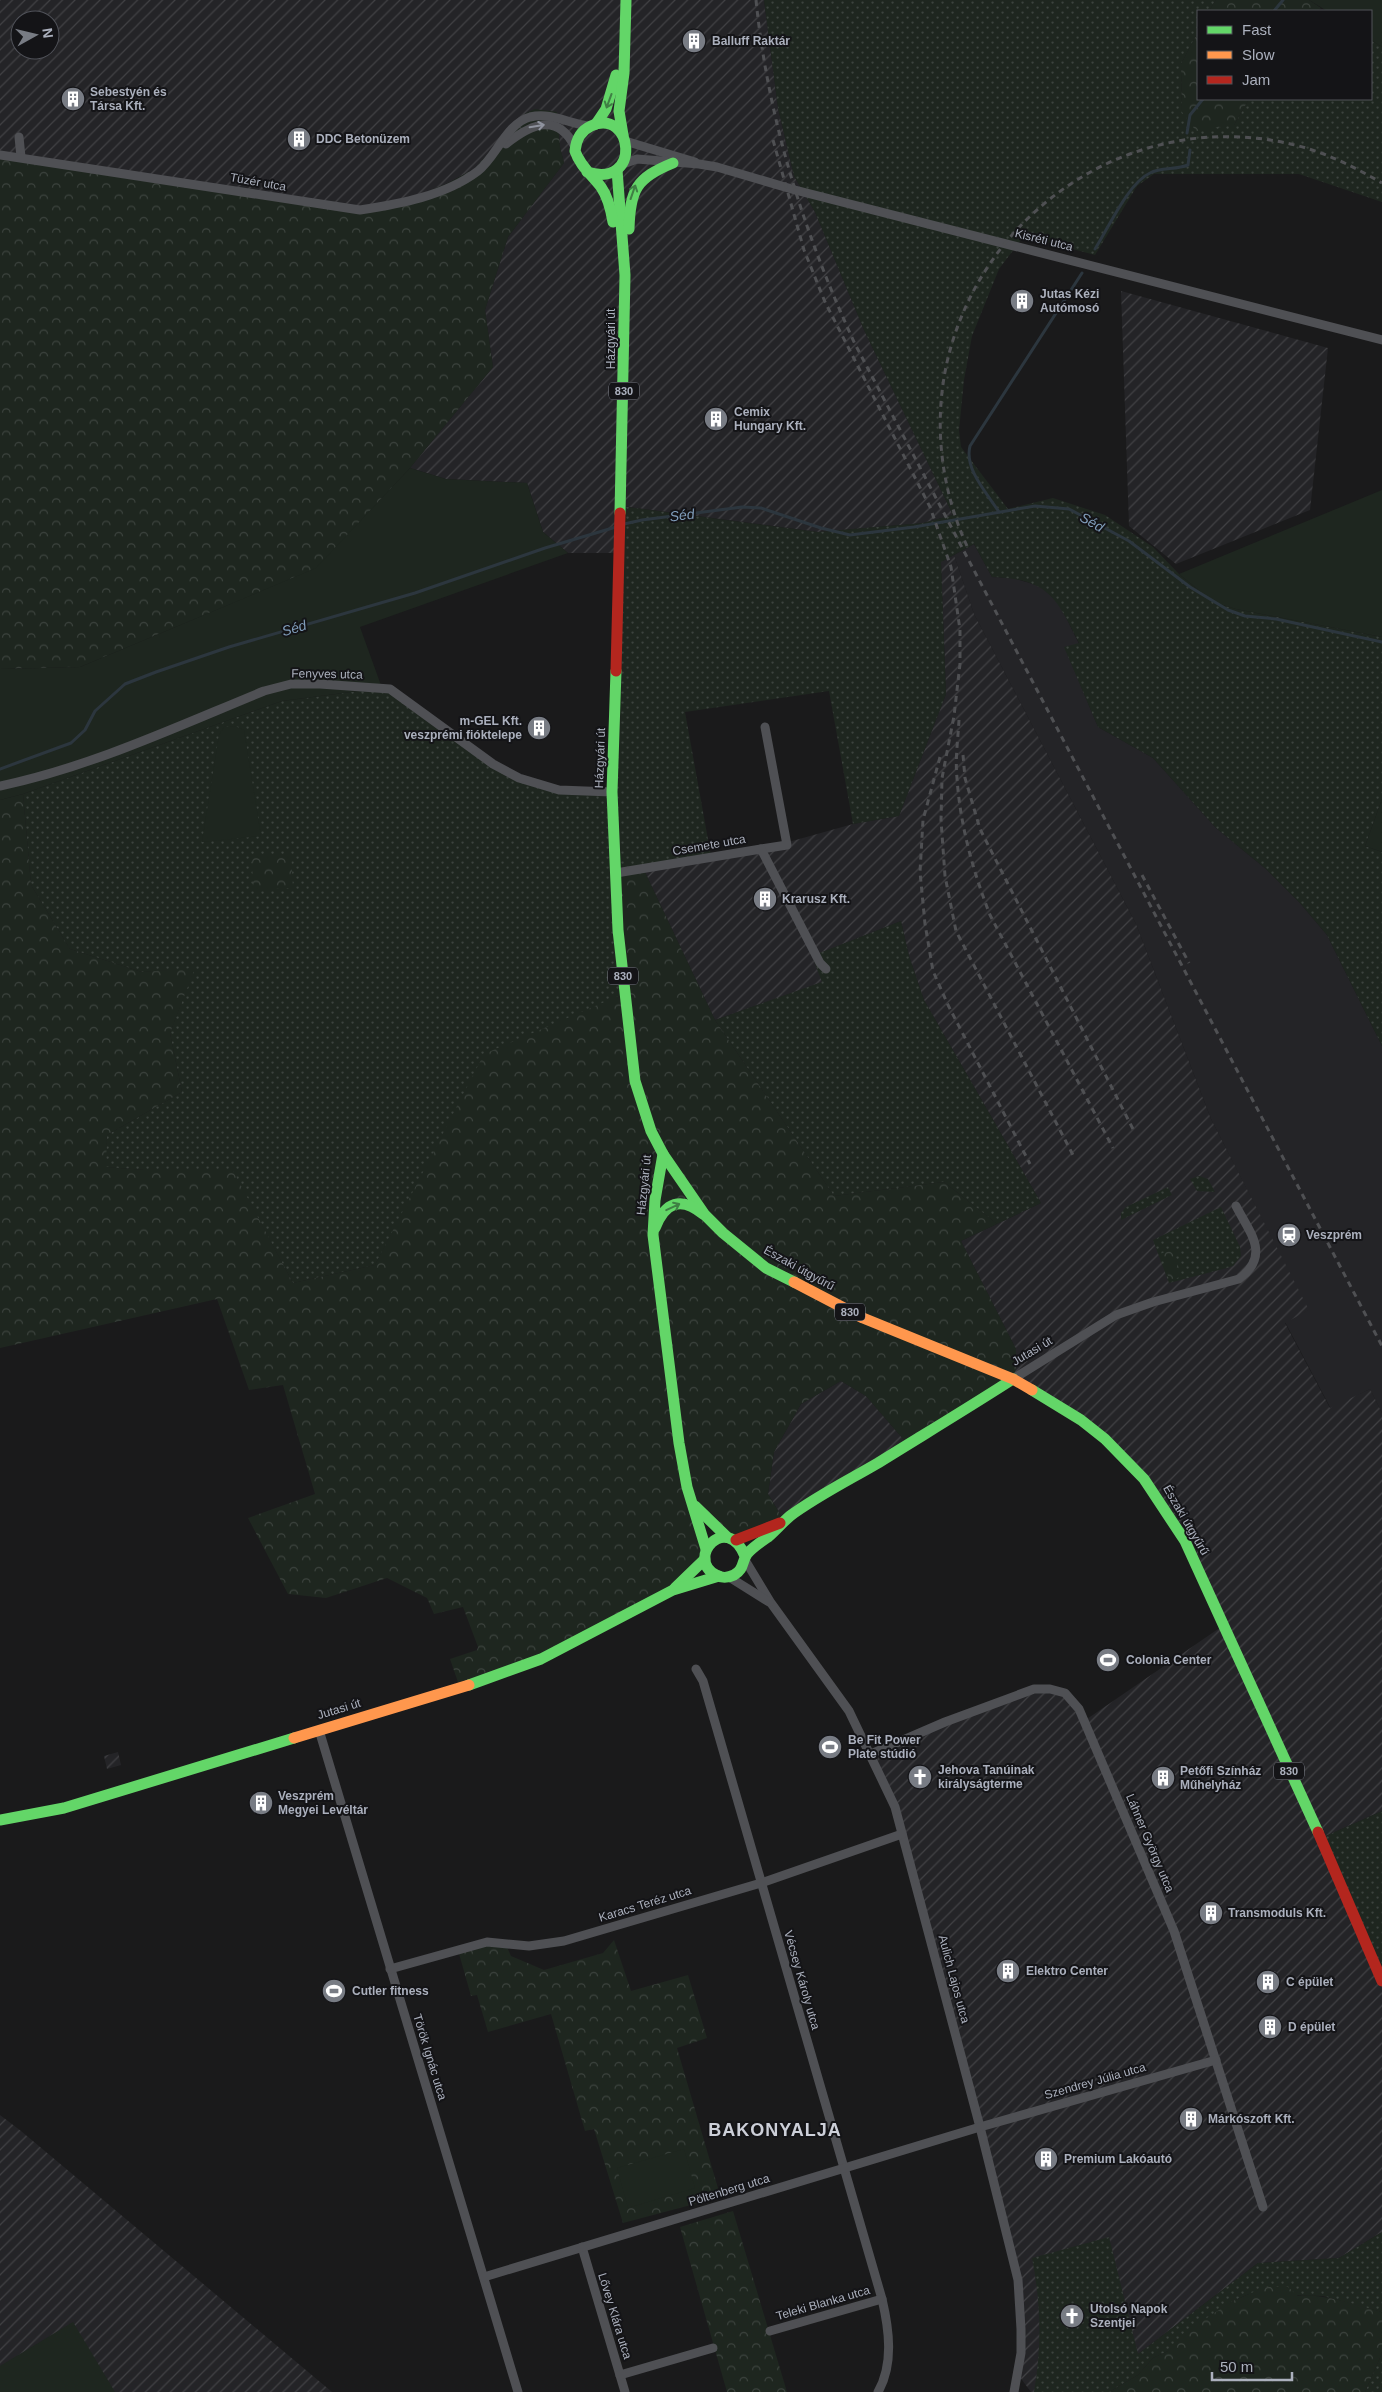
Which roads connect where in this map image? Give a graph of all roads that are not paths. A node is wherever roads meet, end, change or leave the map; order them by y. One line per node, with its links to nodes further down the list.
1 (626, 0): 2 (main road, 830)
2 (623, 42): 3 (main road, 830, one-way to 3); 5 (main road, 830)
3 (593, 125): 5 (main road); 6 (main road, 830); 7 (street, Tüzér utca)
4 (20, 137): 9 (street)
5 (624, 138): 11 (street, Kisréti utca); 12 (main road, 830)
6 (575, 148): 7 (street, Tüzér utca, one-way to 6); 13 (main road, 830)
7 (498, 150): 9 (street, Tüzér utca)
8 (0, 155): 9 (street, Tüzér utca)
9 (20, 157)
10 (674, 163): 11 (street, Kisréti utca); 12 (street, Kisréti utca); 14 (main road, one-way to 10)
11 (699, 164): 15 (street, Kisréti utca)
12 (620, 167): 13 (main road); 14 (main road, Házgyári út / 830)
13 (587, 172): 14 (main road, Házgyári út / 830)
14 (624, 275): 18 (main road, Házgyári út / 830)
15 (1382, 340)
16 (766, 727): 19 (street)
17 (0, 786): 18 (street, Fenyves utca)
18 (612, 792): 20 (main road, Házgyári út / 830)
19 (761, 849): 20 (street, Csemete utca); 21 (street, Csemete utca)
20 (616, 873): 22 (main road, Házgyári út / 830)
21 (826, 969)
22 (663, 1154): 24 (main road, Északi útgyűrű / 830); 25 (main road, Házgyári út)
23 (1236, 1206): 26 (street, Jutasi út)
24 (705, 1215): 25 (main road, Házgyári út, one-way to 24); 26 (main road, Északi útgyűrű / 830)
25 (653, 1235): 27 (main road, Házgyári út)
26 (1013, 1379): 28 (main road, Jutasi út); 42 (main road, Északi útgyűrű / 830)
27 (693, 1504): 29 (main road); 30 (main road, Házgyári út)
28 (780, 1523): 29 (main road, Jutasi út); 31 (main road, Jutasi út)
29 (731, 1538): 30 (main road, Jutasi út); 31 (main road)
30 (705, 1554): 32 (main road); 33 (main road, Jutasi út)
31 (745, 1558): 32 (main road, Jutasi út); 34 (street, Aulich Lajos utca)
32 (724, 1577): 33 (main road, Jutasi út); 34 (street, Aulich Lajos utca)
33 (673, 1590): 36 (main road, Jutasi út)
34 (771, 1603): 37 (street, Aulich Lajos utca)
35 (696, 1669): 40 (street, Vécsey Károly utca)
36 (319, 1730): 38 (main road, Jutasi út); 41 (street, Török Ignác utca)
37 (871, 1754): 39 (street, Aulich Lajos utca); 43 (street, Láhner György utca)
38 (0, 1820)
39 (902, 1834): 40 (street, Karacs Teréz utca); 44 (street, Aulich Lajos utca)
40 (761, 1883): 41 (street, Karacs Teréz utca); 45 (street, Vécsey Károly utca)
41 (390, 1969): 48 (street, Török Ignác utca)
42 (1382, 1980)
43 (1216, 2060): 44 (street, Szendrey Júlia utca); 46 (street, Láhner György utca)
44 (980, 2127): 45 (street, Pöltenberg utca); 56 (street, Aulich Lajos utca)
45 (846, 2168): 47 (street, Pöltenberg utca); 49 (street, Vécsey Károly utca)
46 (1263, 2207)
47 (582, 2247): 48 (street, Pöltenberg utca); 52 (street, Lővey Klára utca)
48 (484, 2277): 53 (street, Török Ignác utca)
49 (882, 2299): 50 (street, Teleki Blanka utca); 55 (street, Vécsey Károly utca)
50 (770, 2331)
51 (713, 2348): 52 (street)
52 (620, 2375): 54 (street, Lővey Klára utca)
53 (518, 2392)
54 (625, 2392)
55 (878, 2392)
56 (1014, 2392)

